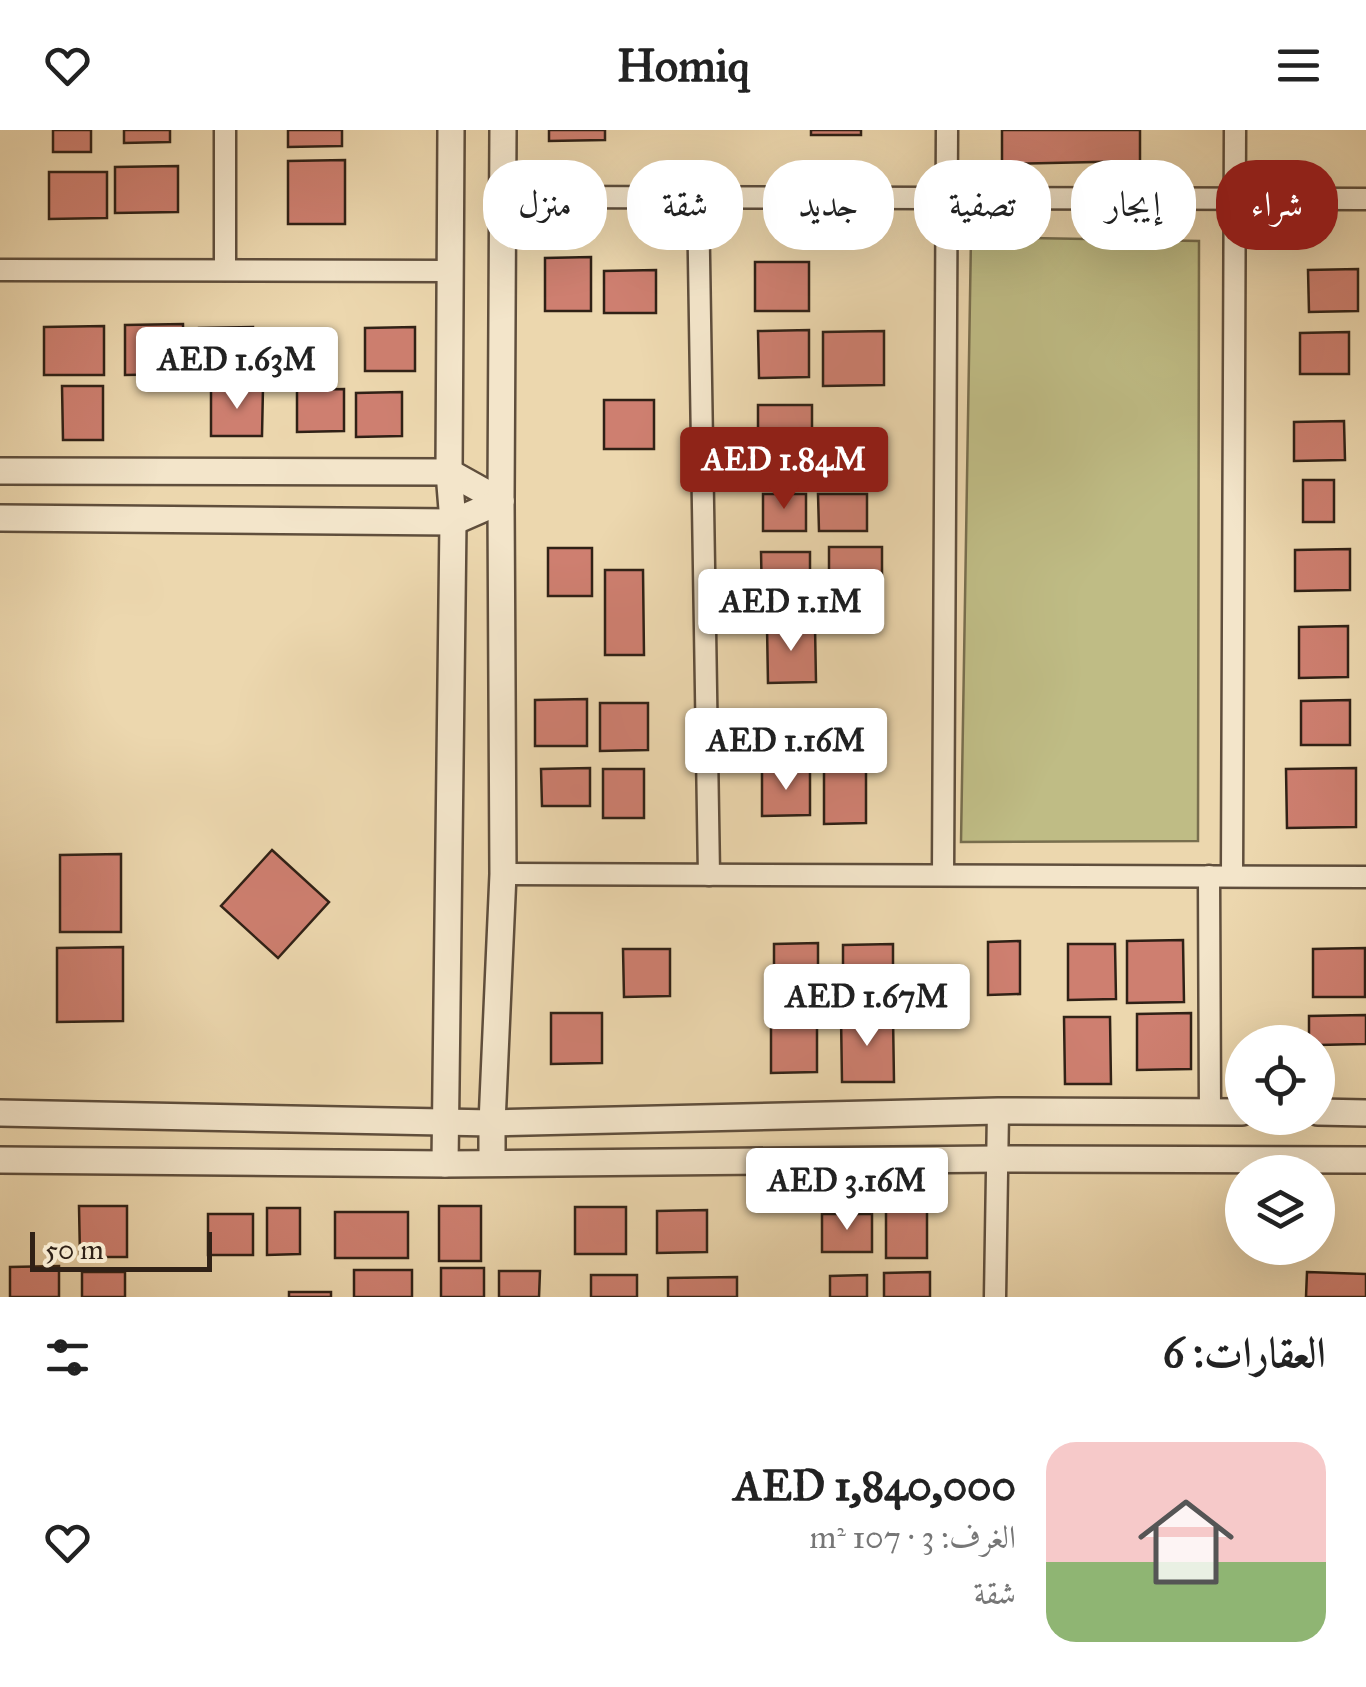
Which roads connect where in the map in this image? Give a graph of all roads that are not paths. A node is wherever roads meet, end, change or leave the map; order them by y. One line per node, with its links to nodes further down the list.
1 (225, 130): 20 (street)
2 (451, 130): 21 (street)
3 (503, 130): 6 (street)
4 (947, 130): 7 (street)
5 (1235, 130): 8 (street)
6 (503, 160)
7 (947, 160)
8 (1235, 160)
9 (743, 197): 10 (street)
10 (914, 197)
11 (1051, 197): 12 (street)
12 (1216, 197)
13 (1338, 199): 14 (street)
14 (1366, 199)
15 (503, 250): 24 (street)
16 (699, 250): 28 (street)
17 (946, 250): 29 (street)
18 (1235, 250): 31 (street)
19 (0, 270): 20 (street)
20 (225, 270): 21 (street)
21 (450, 271): 23 (street)
22 (0, 471): 23 (street)
23 (450, 472): 24 (street); 26 (street)
24 (501, 502): 26 (street); 27 (street)
25 (0, 518): 26 (street)
26 (453, 522): 39 (street)
27 (503, 874): 28 (street); 40 (street)
28 (709, 874): 29 (street)
29 (943, 875): 30 (street)
30 (1209, 876): 31 (street); 34 (street)
31 (1232, 876): 32 (street)
32 (1366, 877)
33 (998, 1111): 34 (street); 40 (street); 41 (street)
34 (1210, 1112): 35 (street)
35 (1225, 1112)
36 (1335, 1112): 37 (street)
37 (1366, 1112)
38 (0, 1113): 39 (street)
39 (447, 1123): 40 (street); 45 (street)
40 (492, 1123): 44 (street)
41 (998, 1159): 43 (street); 44 (street); 46 (street)
42 (0, 1160): 45 (street)
43 (1366, 1160)
44 (492, 1163): 45 (street)
45 (445, 1164)
46 (996, 1297)

